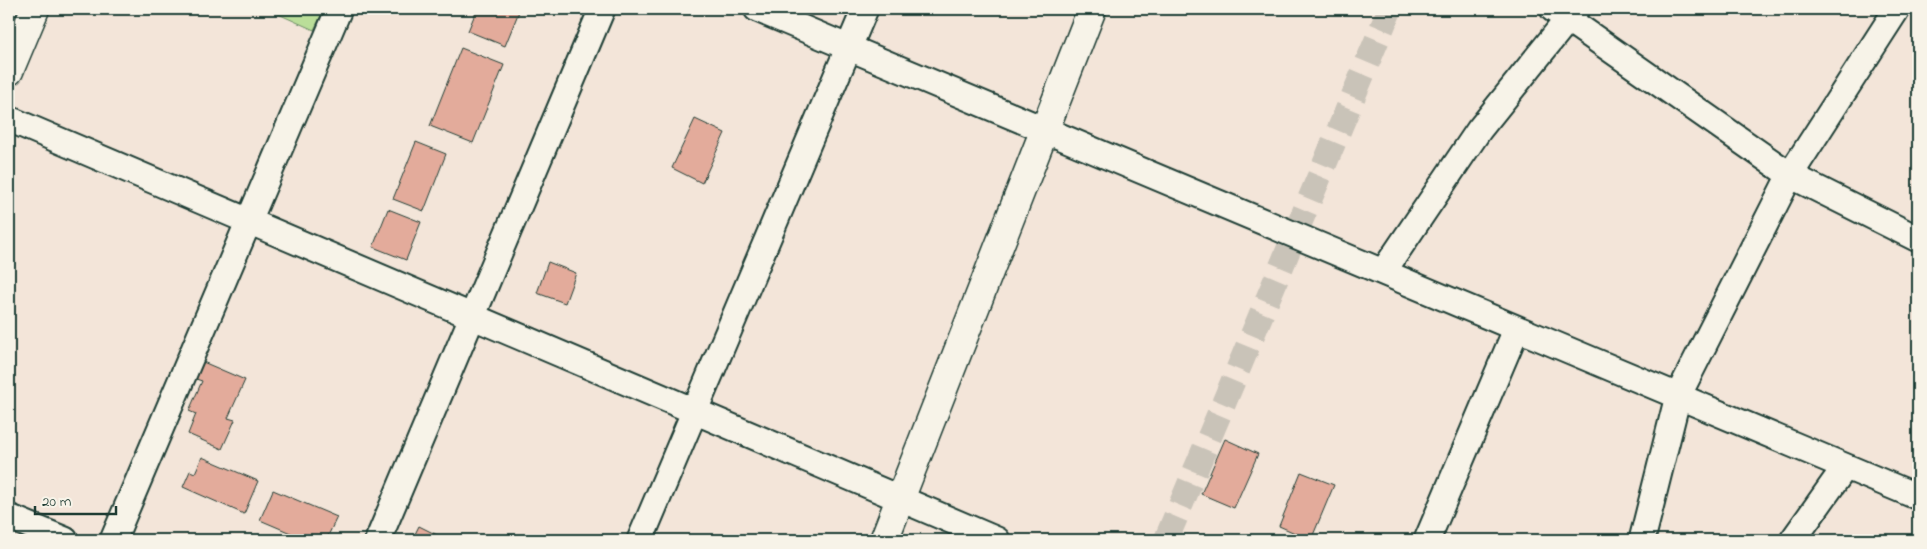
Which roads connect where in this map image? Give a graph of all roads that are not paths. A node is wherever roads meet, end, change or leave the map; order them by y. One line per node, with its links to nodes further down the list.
1 (35, 9): 10 (street)
2 (339, 9): 14 (street)
3 (602, 9): 17 (street)
4 (757, 9): 9 (street)
5 (865, 9): 9 (street)
6 (1092, 9): 12 (street)
7 (1898, 9): 13 (street)
8 (1566, 12): 13 (street); 16 (street)
9 (848, 48): 12 (street); 20 (street)
10 (9, 71)
11 (9, 120): 14 (street)
12 (1046, 128): 16 (street); 23 (street)
13 (1790, 175): 15 (street); 19 (street)
14 (248, 222): 17 (street); 26 (street)
15 (1918, 239)
16 (1383, 272): 18 (street)
17 (473, 317): 20 (street); 27 (street)
18 (1516, 330): 19 (street); 31 (street)
19 (1678, 396): 21 (street); 32 (street)
20 (694, 413): 23 (street); 28 (street)
21 (1845, 467): 22 (street); 33 (street)
22 (1918, 497)
23 (900, 500): 29 (street); 30 (street)
24 (9, 517): 25 (street)
25 (65, 540)
26 (113, 540)
27 (378, 540)
28 (640, 540)
29 (884, 540)
30 (997, 540)
31 (1427, 540)
32 (1642, 540)
33 (1793, 540)

